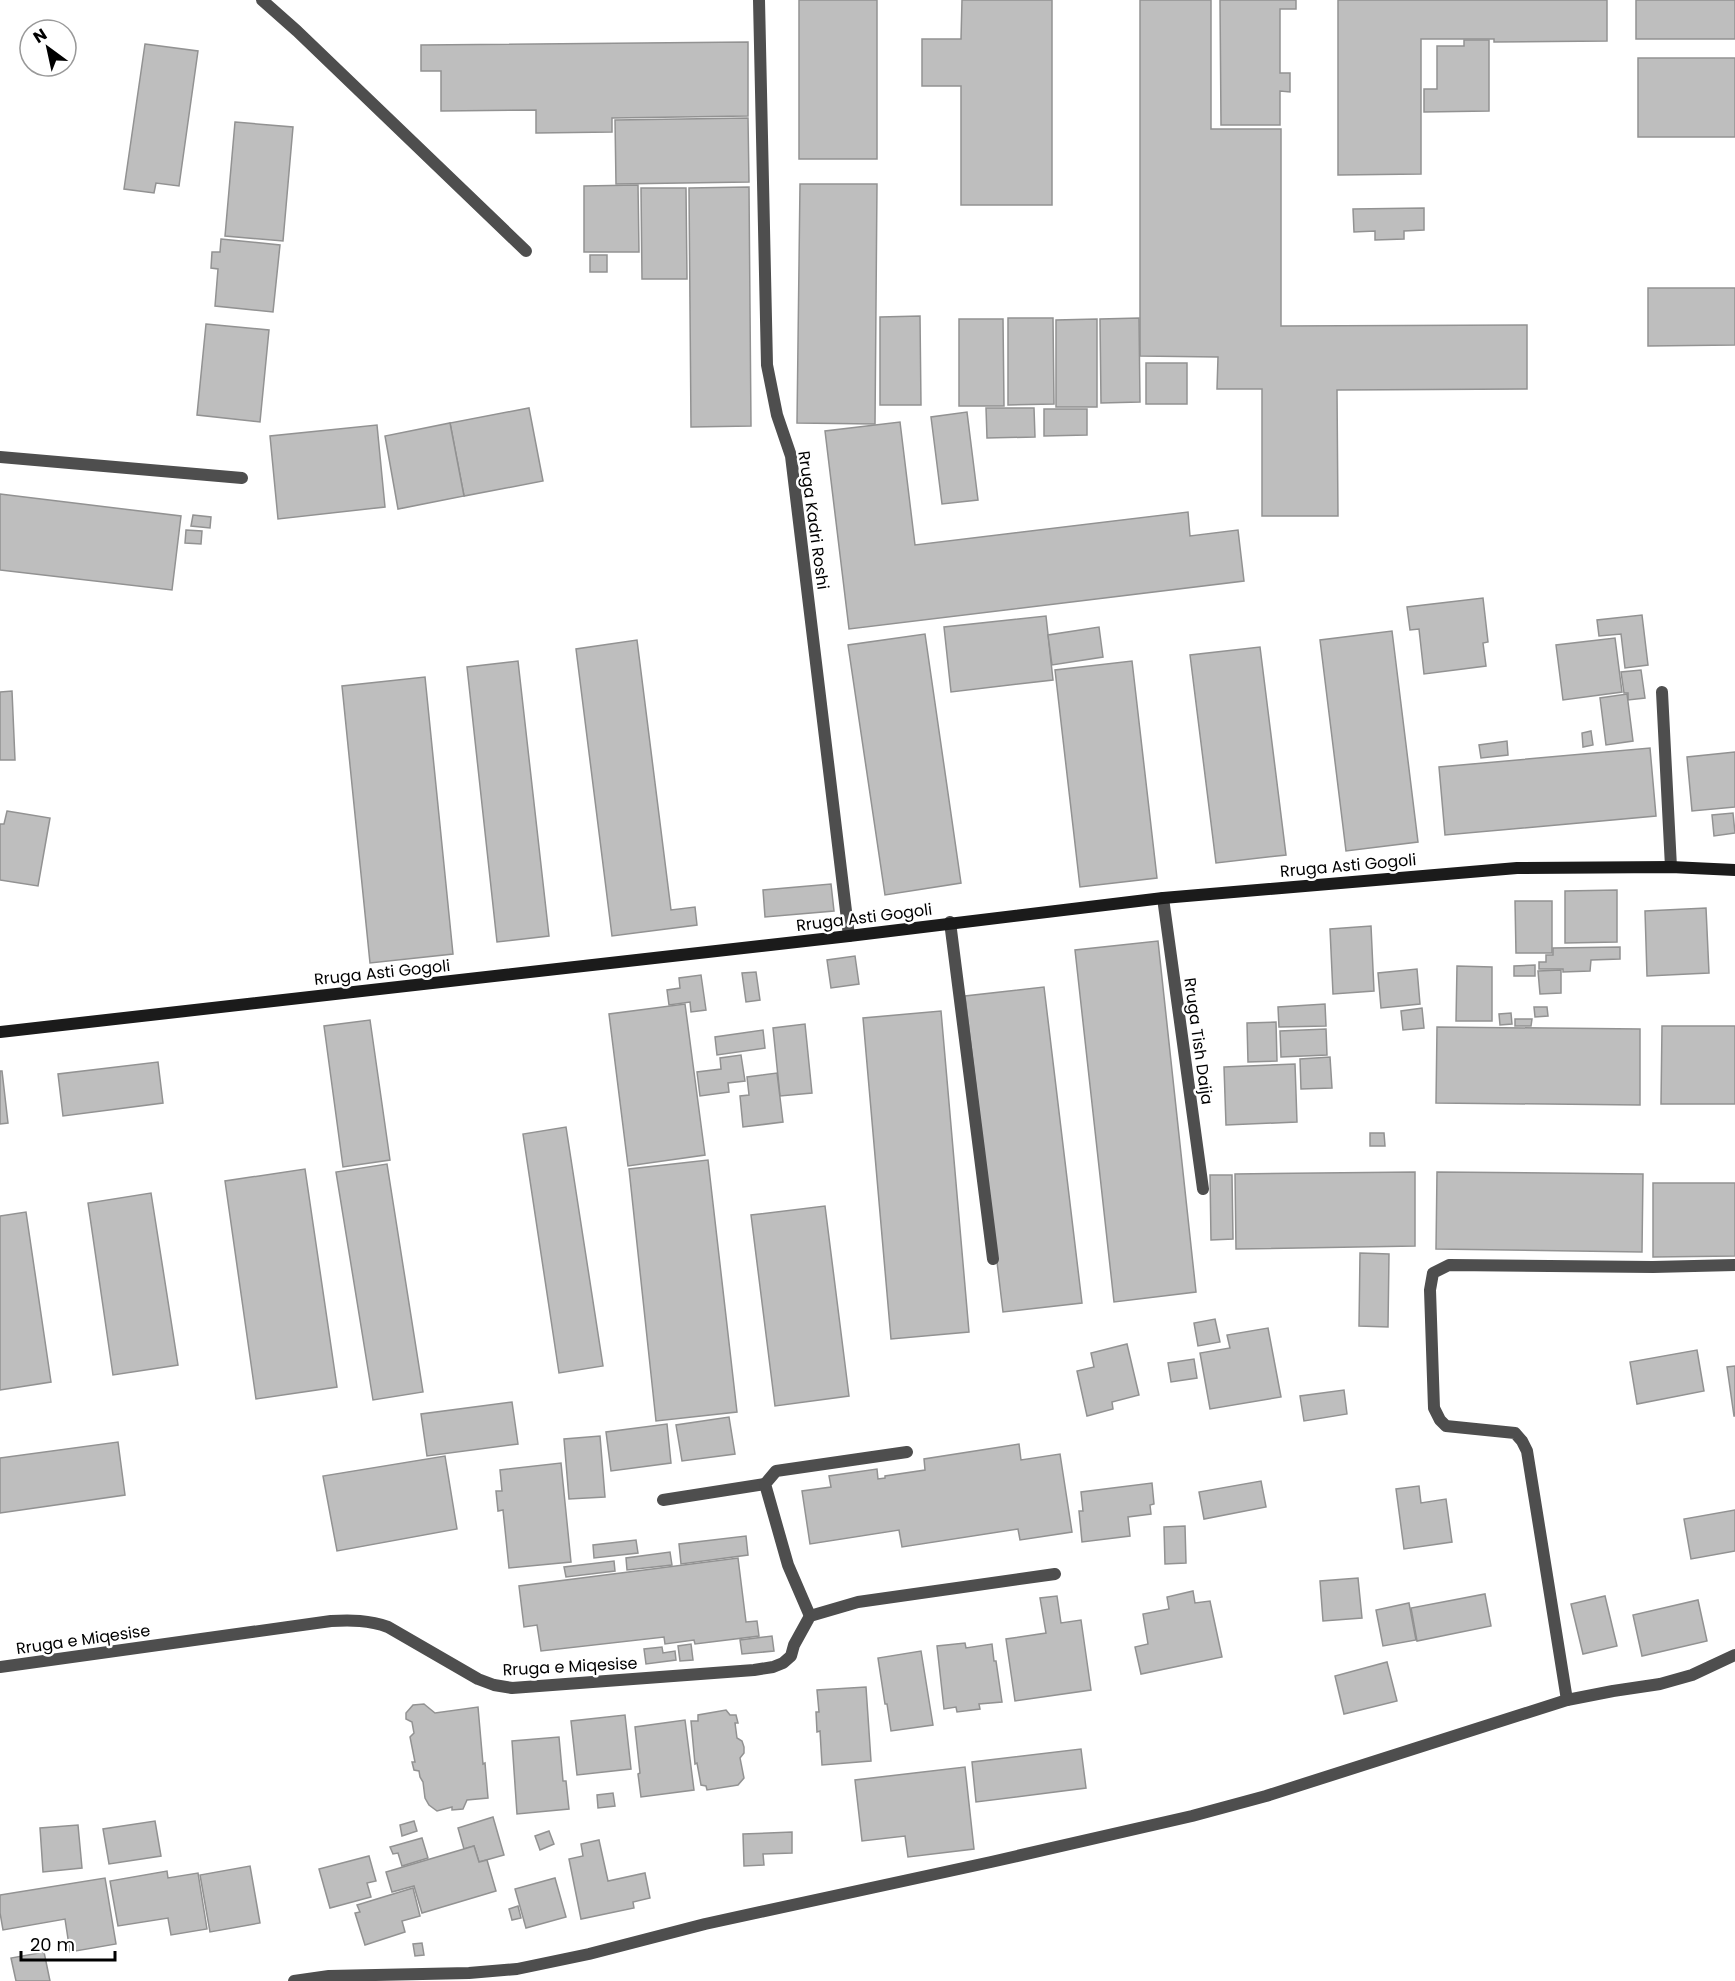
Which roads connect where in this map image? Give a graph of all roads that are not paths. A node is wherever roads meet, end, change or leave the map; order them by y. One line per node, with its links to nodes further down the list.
1 (262, 0): 3 (street)
2 (759, 0): 11 (street, Rruga Kadri Roshi)
3 (526, 251)
4 (0, 457): 5 (street)
5 (242, 478)
6 (1662, 692): 7 (street)
7 (1671, 867): 8 (street, Rruga Asti Gogoli); 9 (street, Rruga Asti Gogoli)
8 (1735, 870)
9 (1163, 898): 10 (street, Rruga Asti Gogoli); 13 (street, Rruga Tish Daija)
10 (950, 922): 11 (street, Rruga Asti Gogoli); 14 (street)
11 (849, 936): 12 (street, Rruga Asti Gogoli)
12 (0, 1032)
13 (1203, 1189)
14 (993, 1259)
15 (1735, 1265): 23 (street)
16 (907, 1452): 17 (street)
17 (765, 1484): 18 (street); 20 (street)
18 (663, 1500)
19 (1055, 1574): 20 (street)
20 (810, 1616): 22 (street, Rruga e Miqesise)
21 (1735, 1655): 23 (street)
22 (0, 1667)
23 (1567, 1700): 24 (street)
24 (294, 1981)

